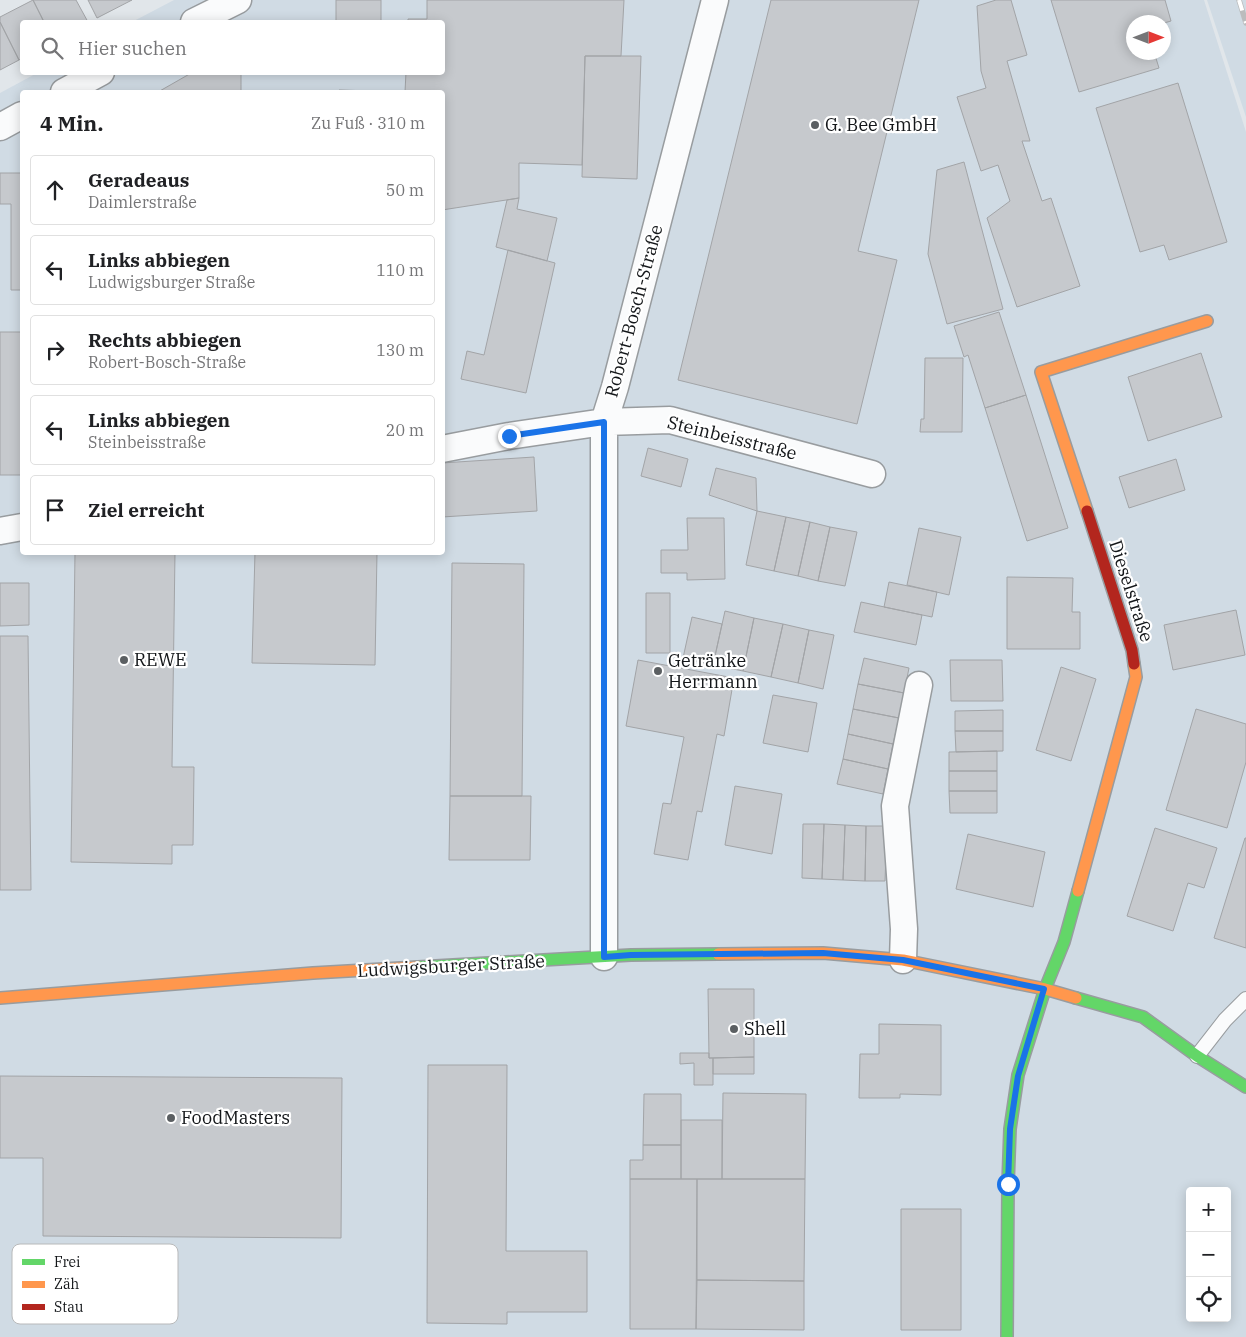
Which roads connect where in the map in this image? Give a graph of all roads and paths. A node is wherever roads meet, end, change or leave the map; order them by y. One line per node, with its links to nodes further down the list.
1 (715, 0): 9 (street, Robert-Bosch-Straße)
2 (223, 3): 3 (street)
3 (197, 20)
4 (95, 75): 5 (street)
5 (68, 90)
6 (20, 116): 7 (street)
7 (0, 127)
8 (1207, 321): 17 (main road, Dieselstraße)
9 (604, 422): 10 (street, Steinbeisstraße); 11 (street, Steinbeisstraße); 15 (street, Robert-Bosch-Straße)
10 (445, 448)
11 (872, 474)
12 (20, 527): 13 (street)
13 (0, 532)
14 (919, 685): 16 (street)
15 (604, 957): 16 (main road, Ludwigsburger Straße); 18 (main road, Ludwigsburger Straße)
16 (903, 960): 17 (main road, Ludwigsburger Straße)
17 (1044, 989): 20 (main road, Ludwigsburger Straße); 22 (main road)
18 (0, 998)
19 (1246, 999): 20 (lane)
20 (1197, 1056): 21 (main road, Ludwigsburger Straße)
21 (1246, 1088)
22 (1007, 1337)

